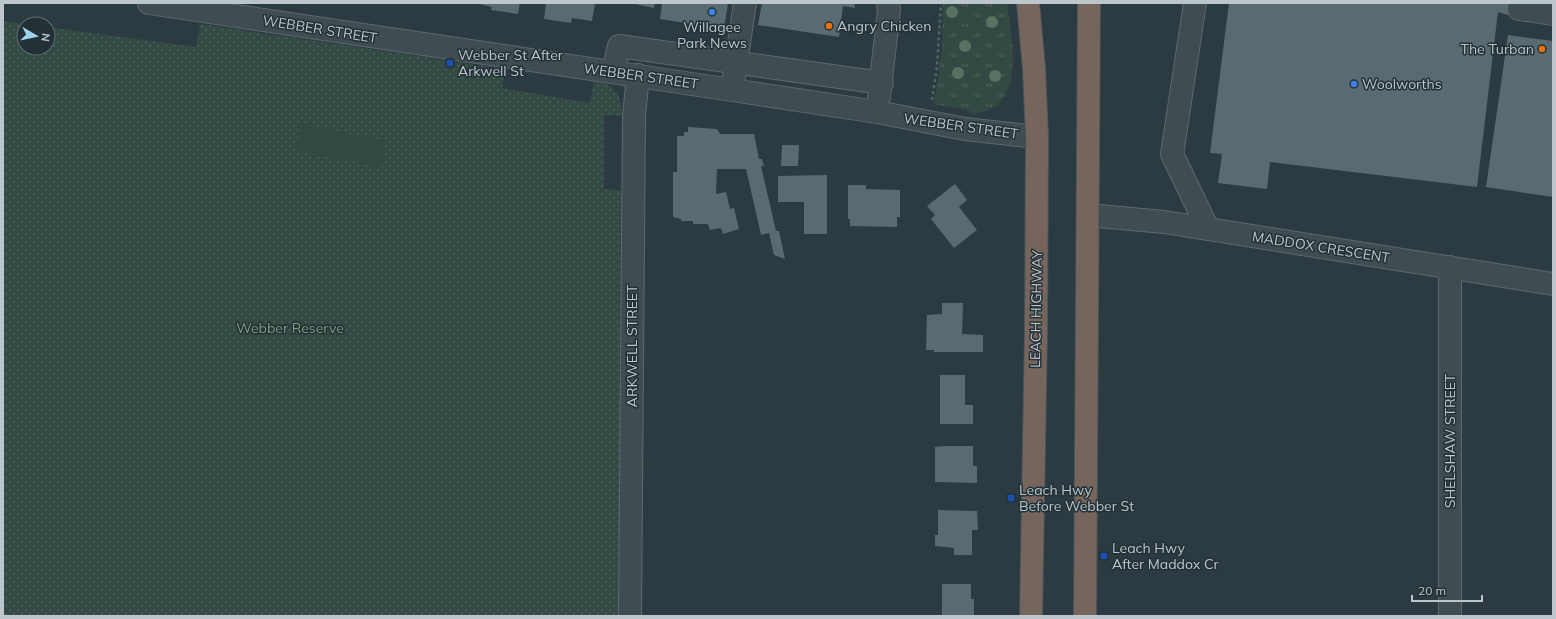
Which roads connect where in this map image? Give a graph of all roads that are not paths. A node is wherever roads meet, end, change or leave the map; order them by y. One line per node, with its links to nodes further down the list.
1 (149, 3): 10 (street, WEBBER STREET)
2 (745, 3): 9 (street)
3 (888, 3): 12 (street)
4 (1028, 3): 15 (highway, LEACH HIGHWAY)
5 (1089, 3): 16 (highway)
6 (1195, 3): 17 (street)
7 (1520, 3): 8 (street)
8 (1553, 14)
9 (737, 62): 10 (street); 12 (street); 13 (street)
10 (613, 72): 11 (street, WEBBER STREET)
11 (638, 75): 13 (street, WEBBER STREET); 20 (street, ARKWELL STREET)
12 (882, 83): 14 (street)
13 (732, 90): 14 (street, WEBBER STREET)
14 (877, 112): 15 (street, WEBBER STREET)
15 (1037, 137): 21 (highway, LEACH HIGHWAY)
16 (1088, 215): 17 (street, MADDOX CRESCENT); 22 (highway)
17 (1208, 229): 18 (street, MADDOX CRESCENT)
18 (1450, 267): 19 (street, MADDOX CRESCENT); 23 (street, SHELSHAW STREET)
19 (1553, 284)
20 (630, 616)
21 (1031, 616)
22 (1085, 616)
23 (1450, 616)

